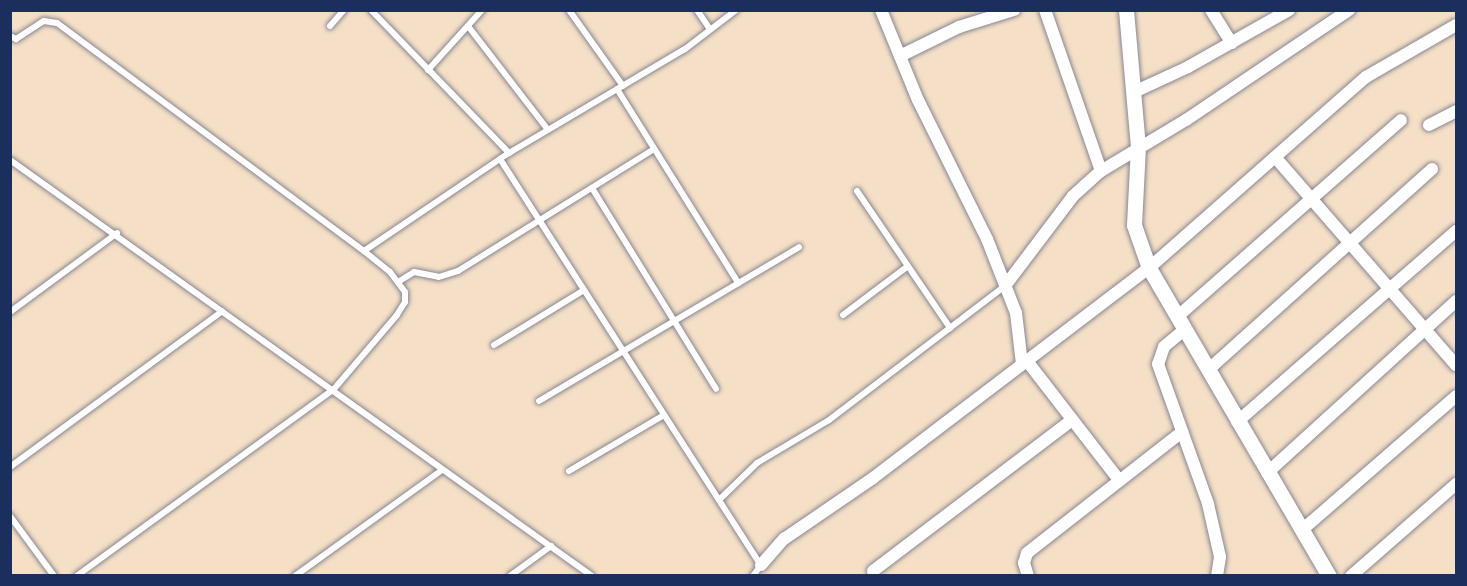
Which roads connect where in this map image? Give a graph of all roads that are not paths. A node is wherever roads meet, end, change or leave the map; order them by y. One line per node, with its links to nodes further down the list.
1 (344, 10): 17 (lane)
2 (371, 10): 23 (lane)
3 (470, 10): 15 (lane)
4 (482, 10): 15 (lane)
5 (568, 10): 24 (lane)
6 (697, 10): 19 (lane)
7 (736, 10): 19 (lane)
8 (881, 10): 22 (street)
9 (1014, 10): 22 (street)
10 (1044, 10): 37 (street)
11 (1126, 10): 25 (street)
12 (1289, 10): 21 (street)
13 (1349, 10): 30 (street)
14 (1214, 11): 21 (street)
15 (477, 17): 18 (lane)
16 (1456, 25): 33 (street)
17 (330, 26)
18 (468, 27): 23 (lane); 29 (lane)
19 (710, 29): 24 (lane)
20 (12, 40): 46 (lane)
21 (1232, 44): 25 (street)
22 (900, 56): 51 (street)
23 (428, 70): 32 (lane)
24 (620, 87): 29 (lane); 31 (lane)
25 (1134, 92): 30 (street)
26 (1456, 111): 28 (street)
27 (1401, 120): 40 (street)
28 (1429, 125)
29 (548, 130): 32 (lane)
30 (1138, 146): 37 (street); 48 (street)
31 (654, 148): 38 (lane); 50 (lane)
32 (509, 153): 34 (lane)
33 (1275, 157): 40 (street); 48 (street)
34 (500, 159): 41 (lane); 46 (lane)
35 (10, 160): 43 (lane)
36 (1432, 169): 44 (street)
37 (1101, 171): 51 (street)
38 (592, 188): 41 (lane); 58 (lane)
39 (857, 191): 47 (lane)
40 (1312, 199): 44 (street); 59 (street)
41 (540, 221): 49 (lane); 52 (lane)
42 (1456, 231): 53 (street)
43 (117, 233): 55 (lane); 56 (lane)
44 (1351, 244): 53 (street); 66 (street)
45 (799, 247): 50 (lane)
46 (364, 251): 49 (lane)
47 (908, 266): 57 (lane); 60 (lane)
48 (1149, 268): 59 (street); 64 (street)
49 (398, 282): 67 (lane)
50 (738, 283): 58 (lane)
51 (1005, 286): 60 (lane); 64 (street)
52 (584, 290): 62 (lane); 63 (lane)
53 (1391, 290): 61 (street); 73 (street)
54 (1456, 301): 61 (street)
55 (222, 310): 67 (lane); 75 (lane)
56 (10, 312)
57 (843, 315)
58 (674, 321): 63 (lane); 68 (lane)
59 (1181, 323): 66 (street); 74 (street)
60 (950, 328): 81 (lane)
61 (1426, 331): 65 (street); 78 (street)
62 (494, 345)
63 (623, 351): 70 (lane); 71 (lane)
64 (1025, 362): 72 (street); 85 (street)
65 (1456, 365)
66 (1208, 370): 73 (street)
67 (334, 389): 76 (lane); 88 (lane)
68 (716, 389)
69 (1456, 396): 83 (street)
70 (539, 401)
71 (664, 415): 77 (lane); 81 (lane)
72 (1072, 420): 79 (street); 86 (street)
73 (1237, 422): 78 (street)
74 (1182, 432): 79 (street); 93 (street)
75 (10, 467)
76 (442, 470): 84 (lane); 89 (lane)
77 (569, 471)
78 (1267, 473): 83 (street)
79 (1119, 480): 92 (street)
80 (1456, 484): 95 (street)
81 (719, 500): 85 (lane)
82 (10, 516): 87 (lane)
83 (1302, 530): 94 (street)
84 (551, 546): 90 (lane); 91 (lane)
85 (757, 571)
86 (873, 571)
87 (54, 576)
88 (77, 576)
89 (296, 576)
90 (510, 576)
91 (592, 576)
92 (1028, 576)
93 (1216, 576)
94 (1329, 576)
95 (1351, 576)

